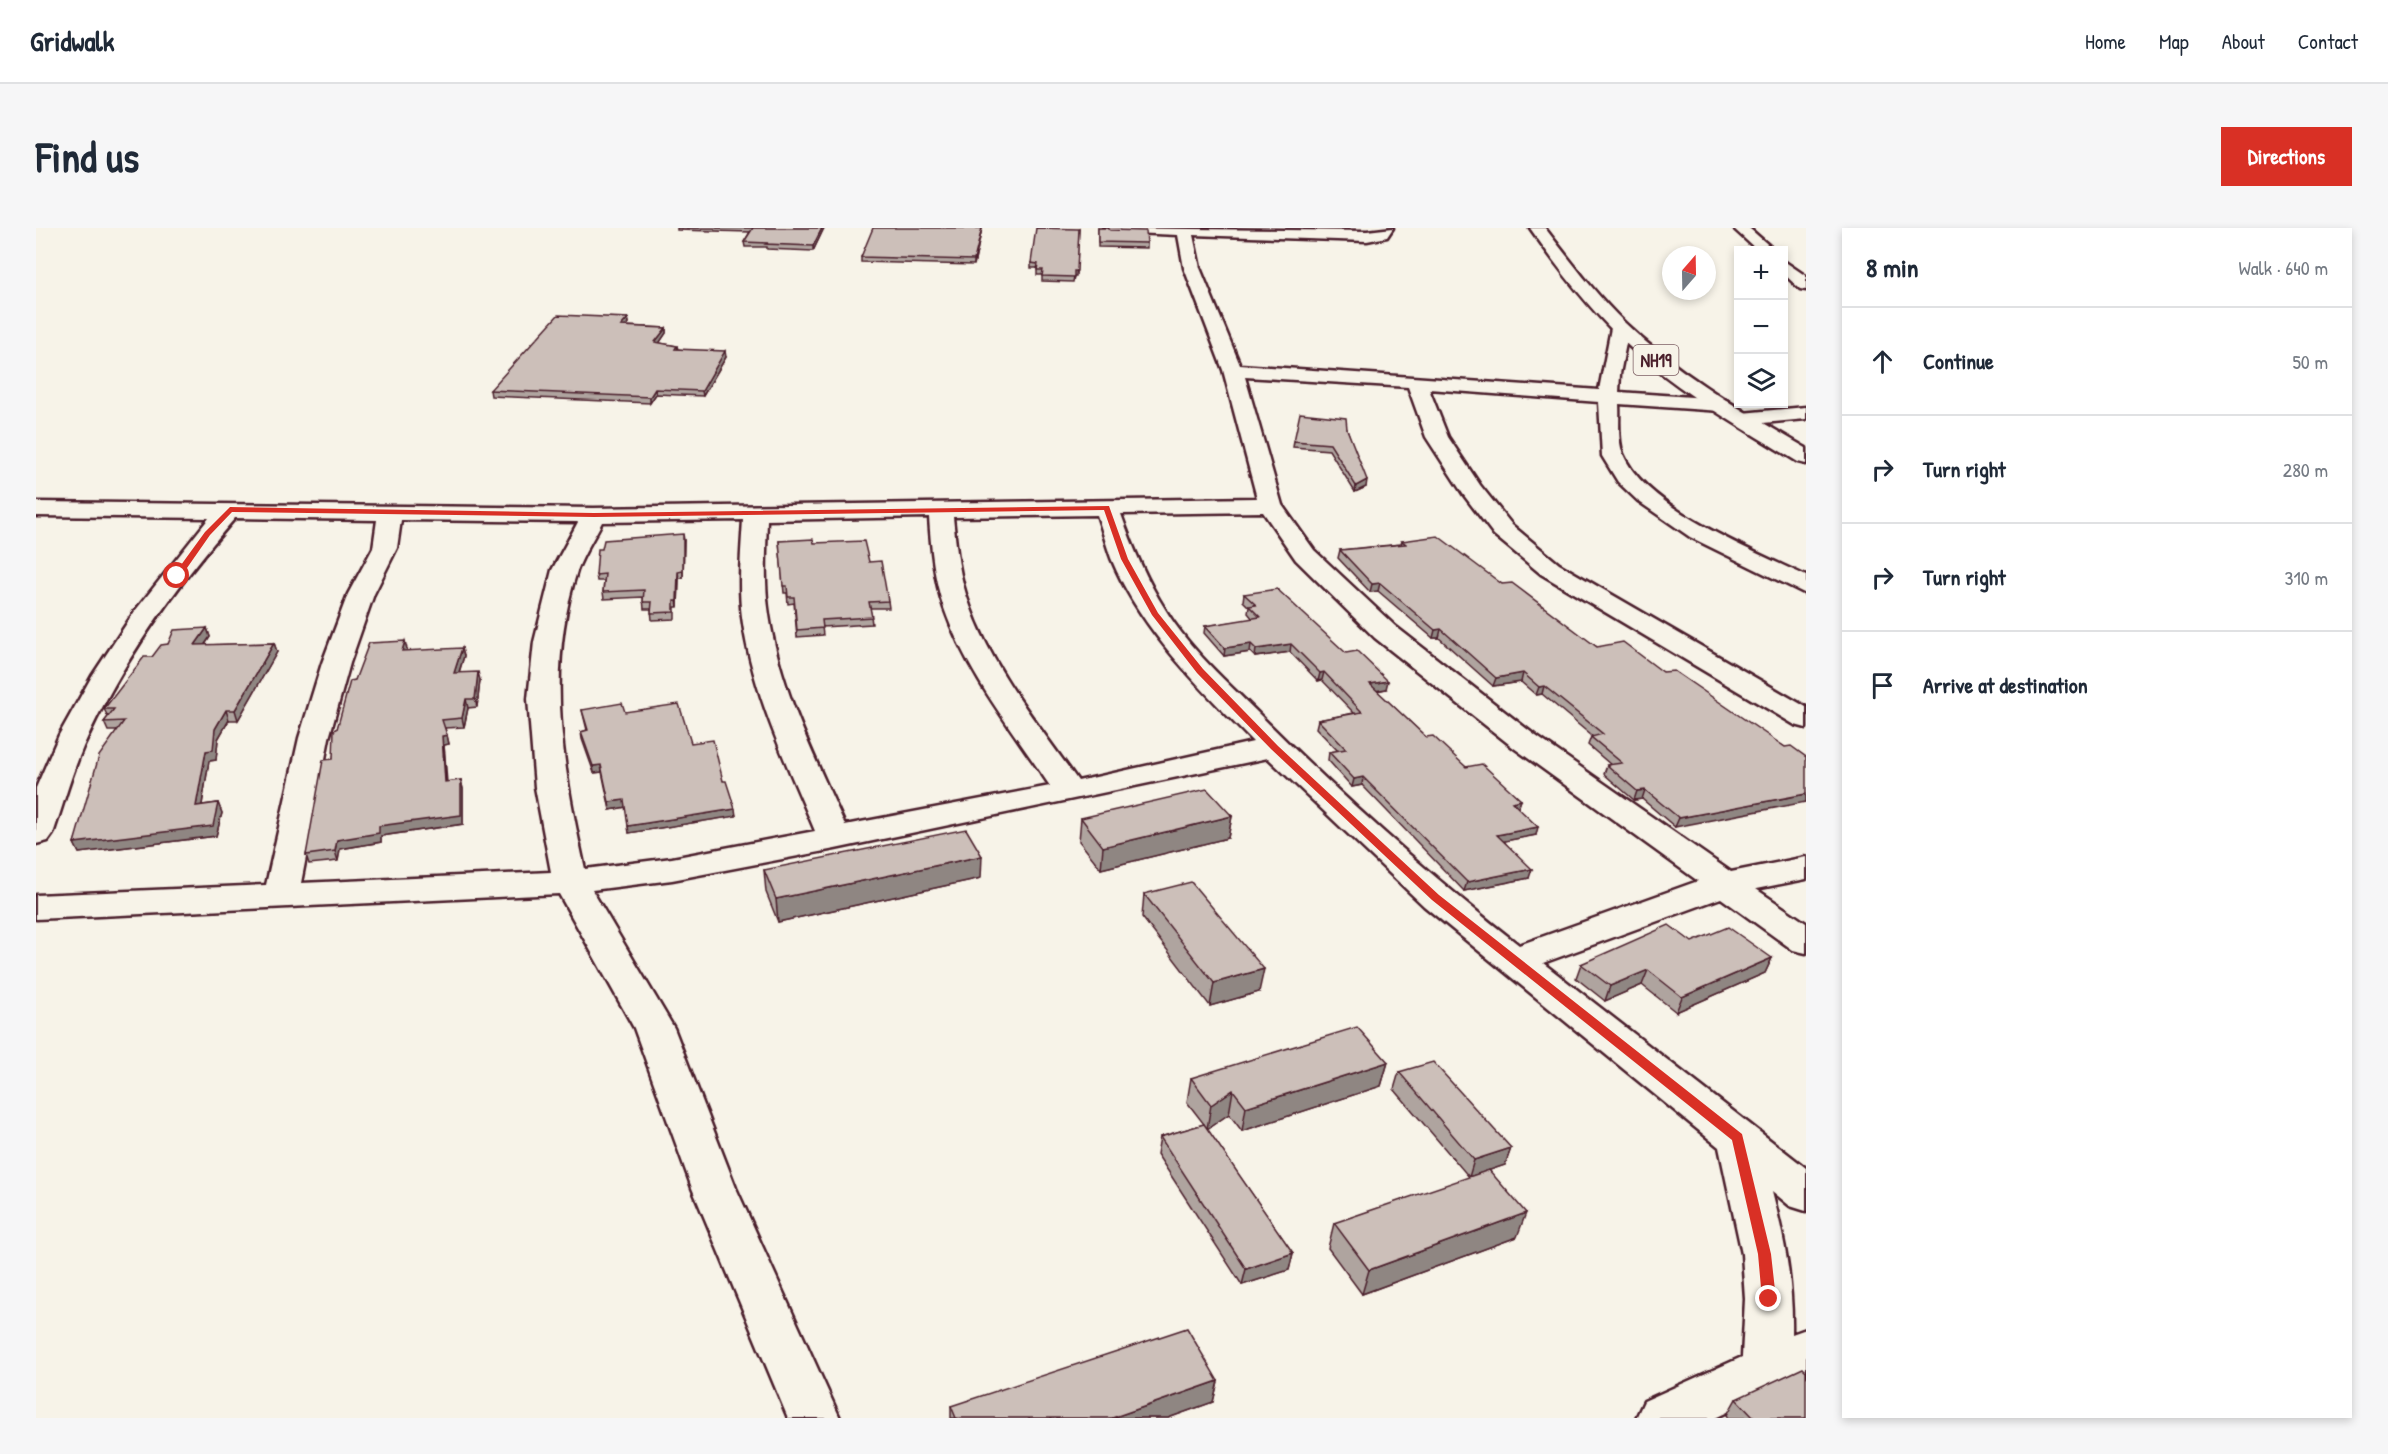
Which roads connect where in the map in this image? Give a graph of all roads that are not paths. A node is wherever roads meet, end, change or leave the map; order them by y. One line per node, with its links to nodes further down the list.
1 (1110, 228): 5 (main road)
2 (1386, 228): 6 (main road)
3 (1537, 228): 10 (main road, NH19)
4 (1740, 228): 7 (main road)
5 (1184, 229): 6 (main road); 11 (main road)
6 (1279, 231)
7 (1761, 246)
8 (1788, 269): 9 (main road)
9 (1806, 285)
10 (1620, 328): 13 (main road); 14 (main road, NH19)
11 (1233, 370): 12 (main road); 18 (main road)
12 (1416, 382): 13 (main road); 27 (main road)
13 (1609, 397): 14 (main road); 26 (main road)
14 (1721, 405): 16 (main road, NH19)
15 (1806, 413): 16 (main road)
16 (1742, 419): 17 (main road, NH19)
17 (1806, 458)
18 (1270, 505): 19 (main road); 34 (main road)
19 (1107, 508): 22 (main road); 28 (main road)
20 (36, 509): 21 (main road)
21 (230, 509): 24 (main road); 30 (main road)
22 (940, 509): 23 (main road); 29 (main road)
23 (755, 512): 25 (main road); 31 (main road)
24 (390, 514): 25 (main road); 35 (main road)
25 (594, 515): 33 (main road)
26 (1806, 586)
27 (1806, 719)
28 (1275, 747): 29 (main road); 38 (main road)
29 (1070, 792): 31 (main road)
30 (36, 834)
31 (835, 839): 33 (main road)
32 (1806, 868): 34 (main road)
33 (570, 882): 35 (main road); 43 (main road)
34 (1724, 884): 37 (main road); 38 (main road)
35 (281, 896): 36 (main road)
36 (36, 907)
37 (1806, 941)
38 (1514, 960): 39 (main road)
39 (1738, 1138): 40 (main road); 41 (main road)
40 (1806, 1193)
41 (1786, 1360): 42 (main road)
42 (1667, 1417)
43 (814, 1418)

